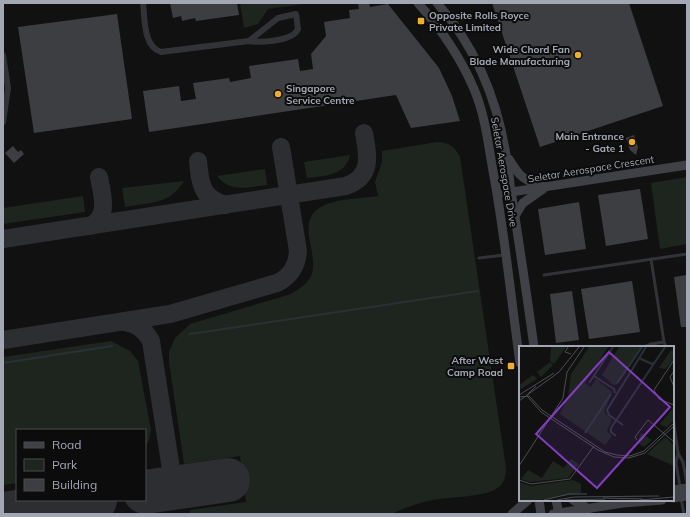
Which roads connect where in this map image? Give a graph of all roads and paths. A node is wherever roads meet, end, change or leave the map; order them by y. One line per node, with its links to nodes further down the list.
1 (143, 3): 4 (street)
2 (418, 3): 11 (street, Seletar Aerospace Drive)
3 (437, 3): 7 (street, Seletar Aerospace Drive)
4 (250, 40): 4 (street)
5 (3, 55): 6 (street)
6 (3, 122)
7 (507, 156): 9 (street); 10 (street, Seletar Aerospace Drive)
8 (687, 165): 9 (street, Seletar Aerospace Crescent)
9 (546, 187): 10 (street, Seletar Aerospace Crescent); 12 (street)
10 (511, 192): 11 (street, Seletar Aerospace Crescent); 12 (street, Seletar Aerospace Drive)
11 (498, 194): 13 (street, Seletar Aerospace Drive)
12 (516, 216): 19 (street, Seletar Aerospace Drive)
13 (506, 254): 15 (lane); 22 (street, Seletar Aerospace Drive)
14 (687, 254): 16 (lane)
15 (479, 258)
16 (651, 259): 17 (lane); 18 (lane)
17 (544, 275)
18 (664, 342): 20 (lane); 21 (lane)
19 (534, 346)
20 (646, 346)
21 (666, 346)
22 (519, 355)
23 (674, 424): 24 (lane)
24 (678, 453): 25 (lane); 25 (lane)
25 (681, 492): 36 (lane)
26 (527, 501): 33 (street)
27 (539, 501): 34 (street)
28 (556, 501): 35 (street)
29 (574, 501): 32 (street)
30 (644, 501): 31 (street)
31 (626, 502): 32 (street)
32 (586, 511): 35 (street)
33 (512, 514)
34 (541, 514)
35 (557, 514)
36 (684, 514)

